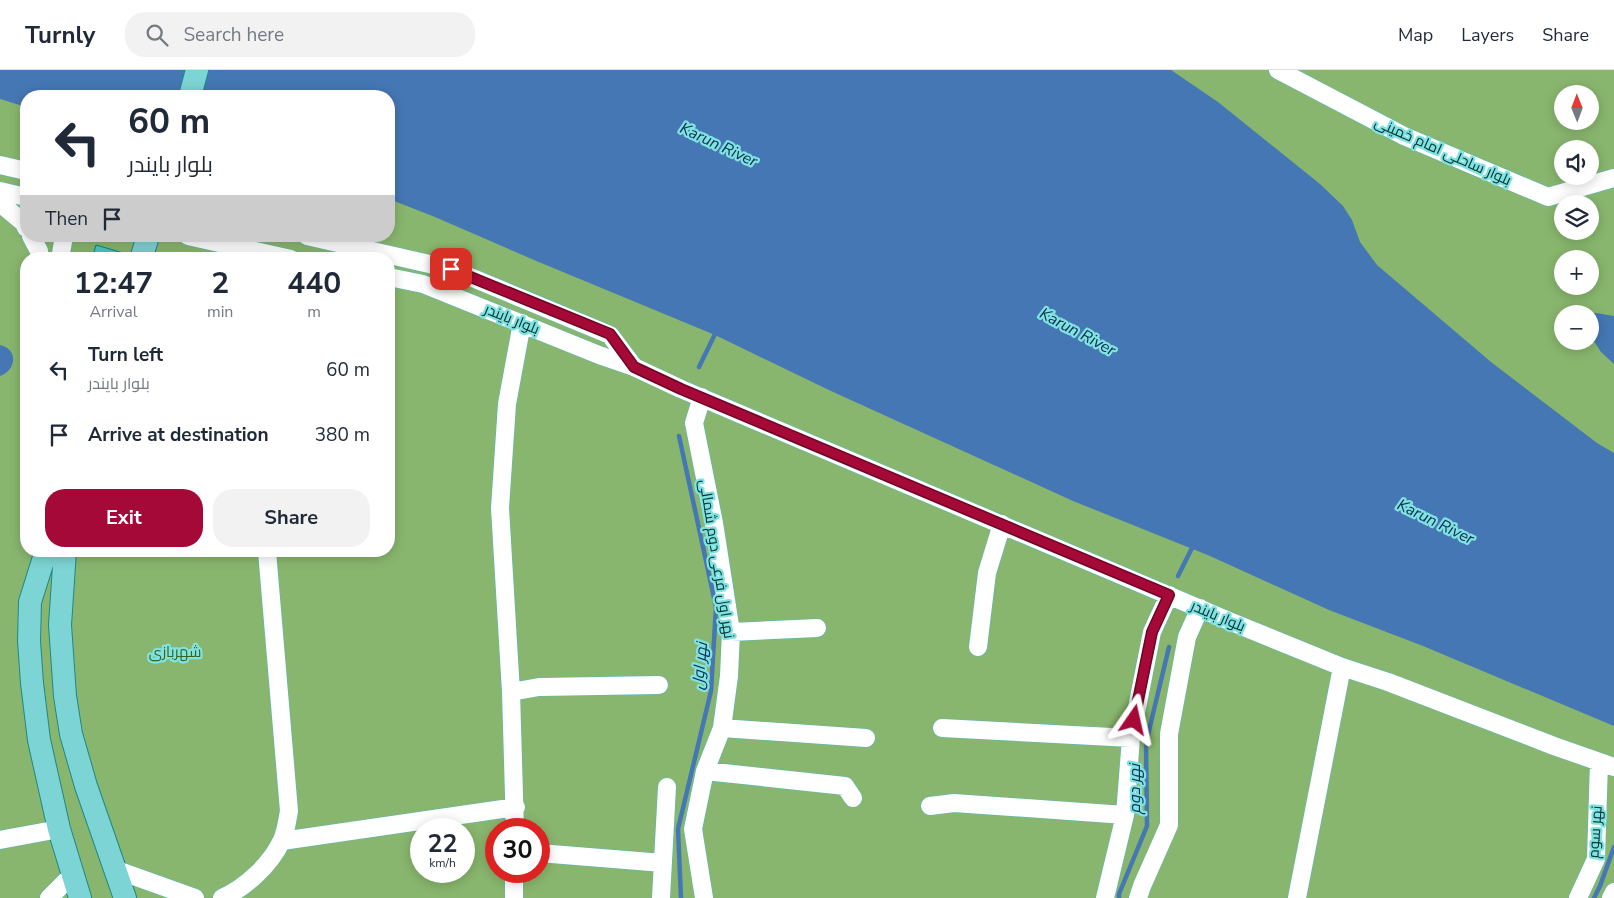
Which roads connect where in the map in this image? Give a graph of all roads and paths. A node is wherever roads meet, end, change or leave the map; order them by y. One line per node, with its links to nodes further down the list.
1 (198, 70): 3 (main road)
2 (1278, 70): 6 (street, بلوار ساحلی امام خمینی)
3 (192, 90)
4 (0, 165): 5 (street)
5 (20, 170)
6 (1614, 178)
7 (0, 190): 8 (street)
8 (20, 195)
9 (0, 203): 10 (street)
10 (20, 220)
11 (228, 242): 13 (street)
12 (333, 242): 14 (street, بلوار بایندر)
13 (265, 252)
14 (377, 252)
15 (395, 256): 18 (street, بلوار بایندر)
16 (395, 278): 17 (street, بلوار بایندر)
17 (522, 323): 18 (street, بلوار بایندر); 33 (street)
18 (634, 367): 19 (street, بلوار بایندر)
19 (702, 397): 20 (street, بلوار بایندر); 29 (street, نهر اول فرعی دوم شمالی)
20 (1002, 524): 25 (street, بلوار بایندر); 30 (street)
21 (34, 557): 26 (street)
22 (58, 557): 26 (main road)
23 (61, 557): 51 (main road)
24 (268, 557): 48 (street)
25 (1169, 595): 27 (street, بلوار بایندر); 37 (street)
26 (30, 602): 46 (main road)
27 (1200, 608): 31 (street, بلوار بایندر); 64 (street)
28 (817, 628): 29 (street)
29 (731, 632): 34 (street, نهر اول فرعی دوم شمالی)
30 (978, 647)
31 (1342, 667): 38 (street, بلوار بایندر); 65 (street)
32 (659, 685): 33 (street)
33 (511, 692): 43 (street)
34 (722, 728): 36 (street); 39 (street, نهر اول فرعی دوم شمالی)
35 (942, 728): 37 (street)
36 (866, 738)
37 (1131, 738): 44 (street)
38 (1606, 764): 66 (street, نهر سوم)
39 (705, 771): 41 (street); 62 (street, نهر اول فرعی دوم شمالی)
40 (667, 787): 50 (street)
41 (853, 798)
42 (930, 806): 44 (street)
43 (516, 807): 45 (street); 48 (street)
44 (1125, 814): 63 (street)
45 (516, 818)
46 (59, 829): 47 (street); 52 (main road)
47 (0, 840)
48 (282, 841): 59 (street)
49 (550, 854): 50 (street)
50 (663, 863): 61 (street)
51 (114, 869): 57 (main road); 58 (street)
52 (72, 875): 55 (street); 56 (main road)
53 (514, 883): 60 (street)
54 (1614, 892): 67 (street)
55 (49, 898)
56 (80, 898)
57 (125, 898)
58 (195, 898)
59 (222, 898)
60 (514, 898)
61 (661, 898)
62 (704, 898)
63 (1105, 898)
64 (1138, 898)
65 (1297, 898)
66 (1578, 898)
67 (1611, 898)

